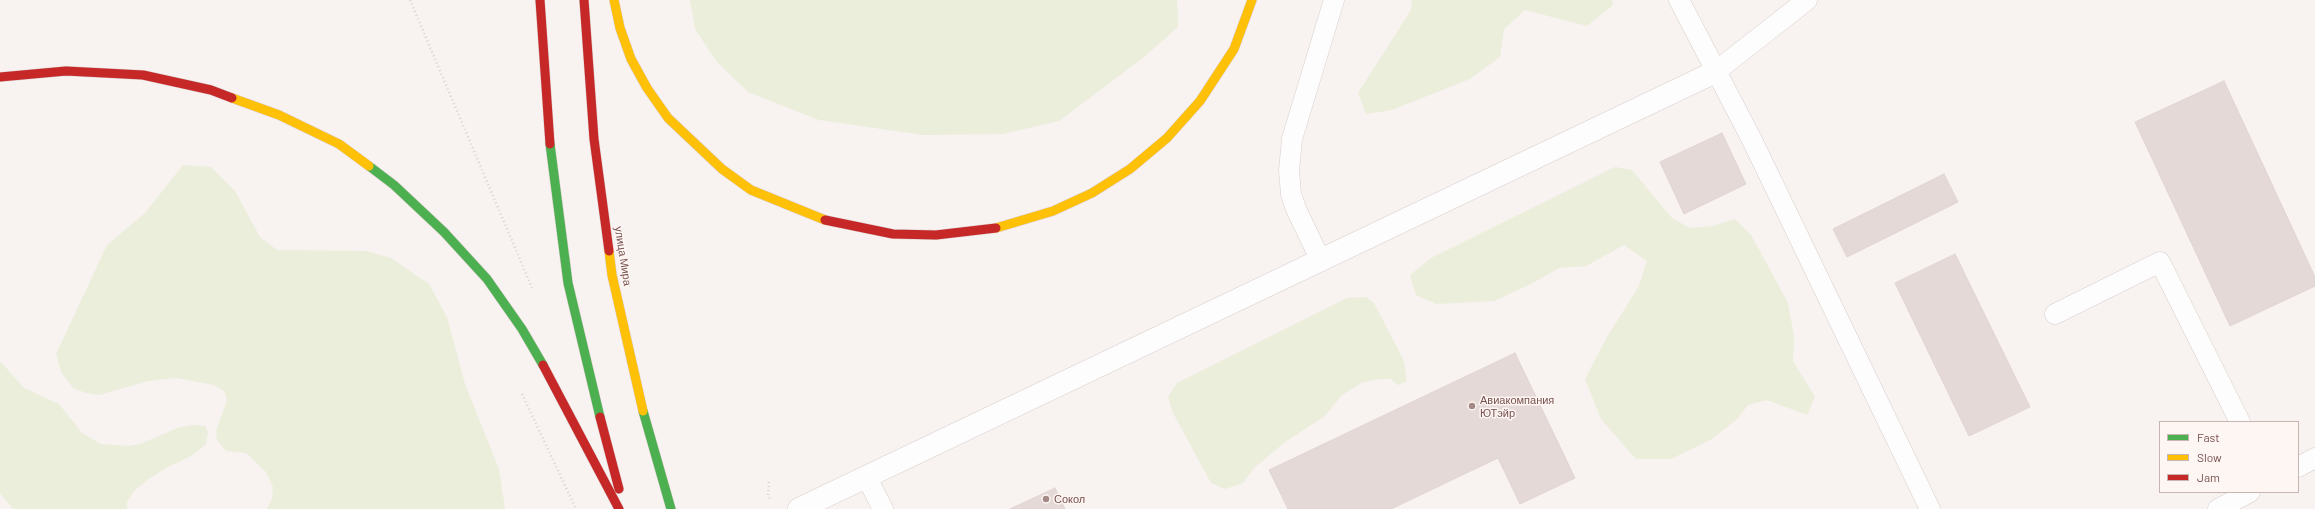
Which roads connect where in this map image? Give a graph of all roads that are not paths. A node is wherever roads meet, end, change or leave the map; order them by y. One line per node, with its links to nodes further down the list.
1 (540, 0): 19 (main road)
2 (584, 0): 20 (main road, улица Мира)
3 (614, 0): 4 (main road)
4 (1252, 0)
5 (1334, 0): 11 (lane)
6 (1679, 0): 9 (lane)
7 (1807, 0): 8 (lane)
8 (1784, 8): 9 (lane)
9 (1715, 72): 11 (street); 23 (lane)
10 (0, 77): 18 (main road)
11 (1321, 261): 16 (street)
12 (2055, 314): 13 (lane)
13 (2240, 421)
14 (2315, 458): 15 (lane)
15 (2299, 466)
16 (867, 478): 21 (street); 22 (lane)
17 (2248, 493): 24 (lane)
18 (619, 509)
19 (625, 509)
20 (672, 509)
21 (799, 509)
22 (883, 509)
23 (1930, 509)
24 (2218, 509)

